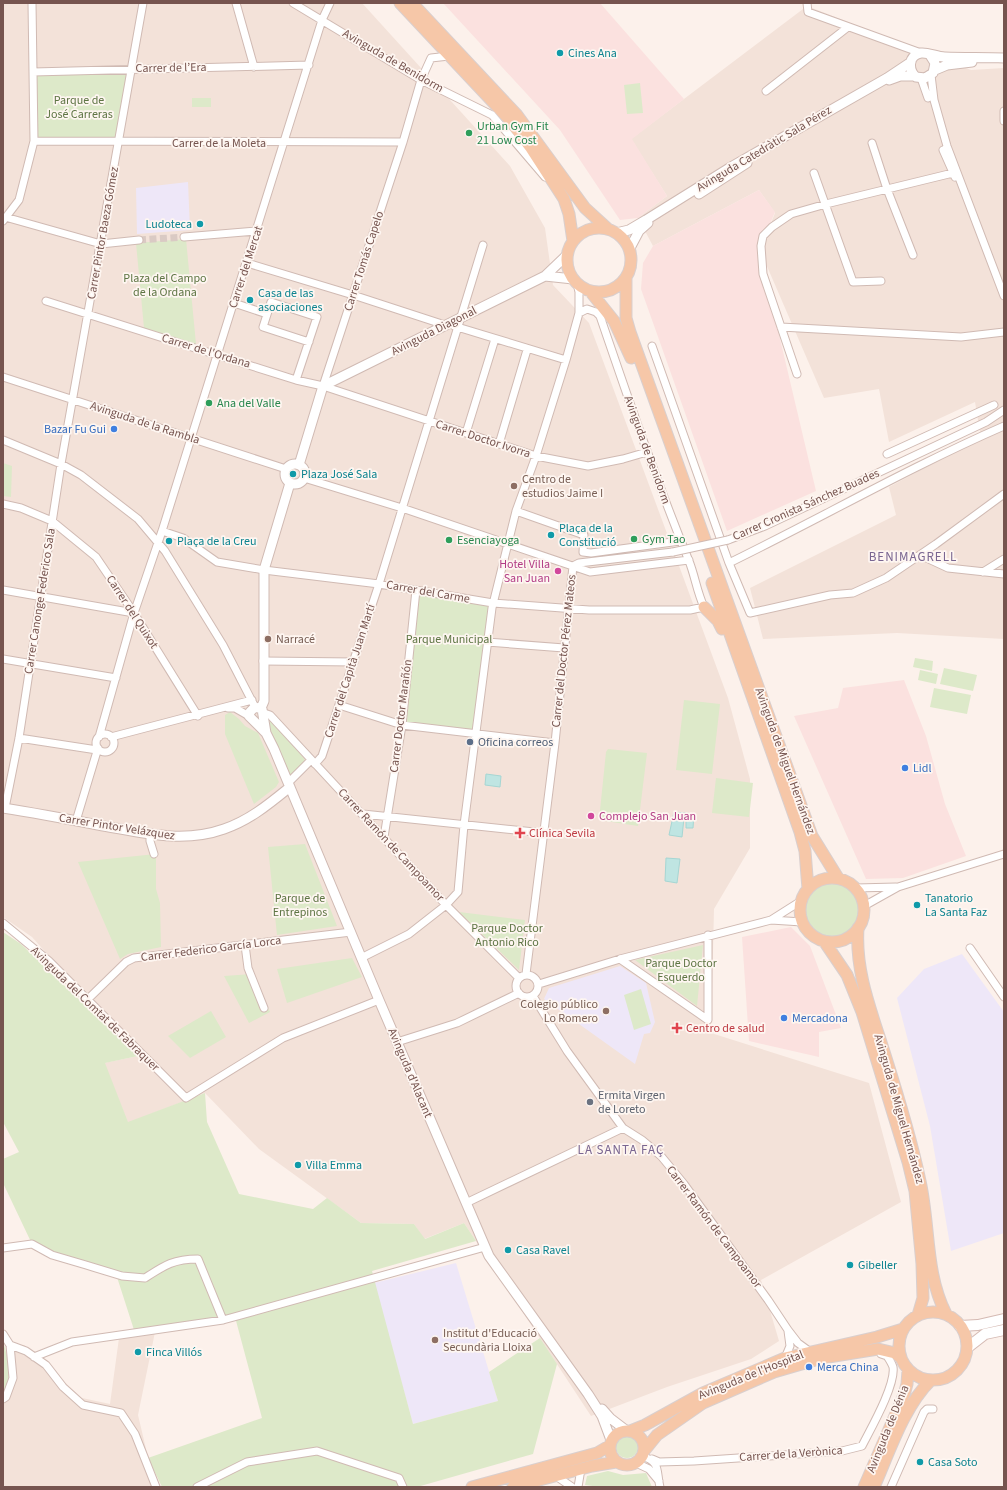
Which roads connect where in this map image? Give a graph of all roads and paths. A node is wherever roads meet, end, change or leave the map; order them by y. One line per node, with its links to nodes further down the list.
1 (32, 3): 19 (street)
2 (143, 3): 18 (street, Carrer Pintor Baeza Gómez)
3 (236, 3): 17 (street)
4 (293, 3): 9 (street, Avinguda de Benidorm)
5 (330, 3): 9 (street, Carrer del Mercat)
6 (400, 3): 13 (main road)
7 (412, 3): 38 (main road)
8 (807, 3): 10 (street)
9 (322, 20): 16 (street, Carrer del Mercat); 22 (street, Avinguda de Benidorm)
10 (848, 27): 11 (street); 23 (street)
11 (903, 46): 12 (street); 15 (street)
12 (925, 54): 14 (street); 15 (street); 20 (street)
13 (450, 56): 22 (street, Carrer Tomás Capelo); 33 (main road)
14 (1004, 59): 20 (street)
15 (911, 62): 21 (street); 38 (street, Avinguda Catedràtic Sala Pérez)
16 (309, 65): 17 (street, Carrer de l’Era); 29 (street, Carrer del Mercat)
17 (254, 66): 18 (street, Carrer de l’Era)
18 (132, 69): 19 (street, Carrer de l’Era); 28 (street, Carrer Pintor Baeza Gómez)
19 (33, 72): 26 (street)
20 (933, 73): 21 (street); 32 (street)
21 (918, 77): 32 (street); 44 (street, Avinguda Catedràtic Sala Pérez)
22 (421, 80): 27 (street, Carrer Tomás Capelo); 33 (street, Avinguda de Benidorm)
23 (766, 91)
24 (1004, 111): 25 (street)
25 (1004, 121)
26 (34, 141): 28 (street, Carrer de la Moleta); 36 (street)
27 (403, 142): 29 (street, Carrer de la Moleta); 55 (street, Carrer Tomás Capelo)
28 (119, 143): 29 (street, Carrer de la Moleta); 42 (street, Carrer Pintor Baeza Gómez)
29 (285, 143): 37 (street, Carrer del Mercat)
30 (872, 143): 34 (street)
31 (814, 173): 35 (street)
32 (955, 173): 34 (street); 49 (street)
33 (558, 187): 41 (main road)
34 (887, 190): 35 (street); 46 (street)
35 (826, 204): 53 (street); 64 (street)
36 (4, 219): 42 (street)
37 (257, 231): 39 (street); 47 (street, Carrer del Mercat)
38 (612, 231): 41 (main road); 44 (main road)
39 (184, 237)
40 (139, 240): 42 (street)
41 (573, 241): 45 (main road)
42 (101, 244): 59 (street, Carrer Pintor Baeza Gómez)
43 (483, 245): 62 (street, Carrer del Capità Juan Martí)
44 (629, 250): 51 (main road)
45 (568, 254): 50 (street, Avinguda Diagonal); 52 (main road)
46 (913, 254)
47 (247, 263): 55 (street); 58 (street, Carrer del Mercat)
48 (1004, 272): 49 (street)
49 (996, 273): 56 (street)
50 (545, 276): 52 (street, Avinguda Diagonal); 62 (street, Avinguda Diagonal)
51 (626, 277): 54 (main road); 152 (main road, Avinguda de Miguel Hernández)
52 (575, 281): 54 (main road); 61 (street)
53 (881, 281)
54 (590, 291): 128 (main road)
55 (353, 295): 63 (street); 76 (street, Carrer Tomás Capelo)
56 (1004, 296)
57 (46, 301): 59 (street, Carrer de l'Ordana)
58 (234, 303): 60 (street); 71 (street, Carrer del Mercat)
59 (89, 314): 71 (street, Carrer de l'Ordana); 77 (street, Carrer Pintor Baeza Gómez)
60 (267, 314): 68 (street); 68 (street)
61 (579, 314): 72 (street); 87 (street, Avinguda de Benidorm)
62 (460, 317): 63 (street, Avinguda Diagonal); 65 (street, Carrer del Capità Juan Martí)
63 (446, 324): 65 (street); 76 (street, Avinguda Diagonal)
64 (782, 327): 66 (street); 73 (street)
65 (457, 328): 67 (street); 80 (street, Carrer del Capità Juan Martí)
66 (1004, 332)
67 (495, 339): 70 (street); 82 (street)
68 (309, 342): 75 (street)
69 (652, 346): 108 (street)
70 (527, 350): 72 (street); 86 (street)
71 (218, 354): 75 (street, Carrer de l'Ordana); 83 (street, Carrer del Mercat)
72 (566, 360): 90 (street)
73 (797, 374)
74 (3, 377): 77 (street, Avinguda de la Rambla)
75 (296, 380): 76 (street, Carrer de l'Ordana)
76 (323, 386): 80 (street, Carrer Doctor Ivorra); 92 (street, Carrer Tomás Capelo)
77 (74, 400): 83 (street, Avinguda de la Rambla); 91 (street, Carrer Pintor Baeza Gómez)
78 (994, 406): 85 (street, Carrer Cronista Sánchez Buades)
79 (1004, 410): 89 (street, Carrer Cronista Sánchez Buades)
80 (430, 422): 82 (street, Carrer Doctor Ivorra); 98 (street, Carrer del Capità Juan Martí)
81 (1004, 426): 108 (street, Carrer Cronista Sánchez Buades)
82 (466, 433): 86 (street, Carrer Doctor Ivorra)
83 (191, 438): 93 (street, Avinguda de la Rambla); 101 (street, Carrer del Mercat)
84 (3, 440): 91 (street)
85 (913, 442): 88 (street, Carrer Cronista Sánchez Buades); 89 (street)
86 (499, 444): 90 (street, Carrer Doctor Ivorra)
87 (647, 452): 90 (street, Carrer Doctor Ivorra); 102 (street, Avinguda de Benidorm)
88 (887, 454)
89 (918, 454): 109 (street, Carrer Cronista Sánchez Buades, bridge)
90 (536, 456): 99 (street)
91 (61, 464): 100 (street, Carrer Canonge Federico Sala); 103 (street)
92 (299, 465): 93 (street); 94 (street)
93 (286, 469): 95 (street)
94 (304, 478): 95 (street); 98 (street)
95 (290, 483): 110 (street)
96 (1004, 494): 105 (street)
97 (3, 504): 100 (street, Carrer del Quixot)
98 (402, 508): 104 (street); 113 (street, Carrer del Capità Juan Martí)
99 (516, 511): 102 (street); 104 (street)
100 (52, 521): 116 (street, Carrer Canonge Federico Sala); 120 (street, Carrer del Quixot)
101 (162, 531): 103 (street); 110 (street, Carrer del Carme)
102 (680, 541): 107 (street, Avinguda de Benidorm)
103 (158, 543): 120 (street); 131 (street)
104 (509, 544): 109 (street); 117 (street)
105 (920, 555): 108 (street); 111 (street)
106 (1004, 559): 111 (street)
107 (690, 562): 109 (street); 118 (street, Avinguda de Benidorm)
108 (729, 563)
109 (573, 566): 119 (street, Carrer del Doctor Pérez Mateos)
110 (264, 570): 113 (street, Carrer del Carme); 124 (street)
111 (983, 572): 112 (street)
112 (1004, 574)
113 (379, 584): 115 (street, Carrer del Carme); 125 (street, Carrer del Capità Juan Martí)
114 (3, 590): 116 (street)
115 (416, 590): 117 (street, Carrer del Carme); 133 (street, Carrer Doctor Marañón)
116 (41, 597): 120 (street); 126 (street, Carrer Canonge Federico Sala)
117 (493, 603): 119 (street, Carrer del Carme); 121 (street)
118 (704, 607): 119 (street, Carrer del Carme); 128 (main road)
119 (569, 608): 122 (street, Carrer del Doctor Pérez Mateos)
120 (134, 613): 127 (street); 132 (street, Carrer del Quixot)
121 (488, 642): 122 (street); 134 (street)
122 (564, 648): 138 (street, Carrer del Doctor Pérez Mateos)
123 (3, 659): 126 (street)
124 (263, 661): 125 (street); 131 (street)
125 (354, 662): 129 (street, Carrer del Capità Juan Martí)
126 (30, 664): 127 (street); 137 (street, Carrer Canonge Federico Sala)
127 (116, 678): 135 (street)
128 (747, 684): 155 (main road, Avinguda de Miguel Hernández)
129 (340, 705): 133 (street); 140 (street, Carrer del Capità Juan Martí)
130 (226, 708): 131 (street); 131 (street); 132 (street)
131 (257, 712): 140 (street, Carrer Ramón de Campoamor); 141 (street, Avinguda d'Alacant)
132 (198, 716): 136 (street)
133 (402, 725): 134 (street); 144 (street, Carrer Doctor Marañón)
134 (476, 733): 138 (street); 146 (street)
135 (99, 737): 136 (street); 139 (street)
136 (111, 737): 139 (street)
137 (18, 738): 139 (street); 142 (street, Carrer Canonge Federico Sala)
138 (555, 743): 148 (street, Carrer del Doctor Pérez Mateos)
139 (98, 749): 145 (street)
140 (313, 762): 141 (street, Carrer del Capità Juan Martí); 143 (street, Carrer Ramón de Campoamor)
141 (289, 785): 147 (street, Carrer Pintor Velázquez); 163 (street, Avinguda d'Alacant)
142 (4, 808): 145 (street, Carrer Pintor Velázquez)
143 (363, 814): 144 (street); 149 (street, Carrer Ramón de Campoamor)
144 (387, 816): 146 (street); 149 (street, Carrer Doctor Marañón)
145 (76, 821): 147 (street, Carrer Pintor Velázquez)
146 (464, 825): 148 (street); 157 (street)
147 (150, 834): 150 (street)
148 (544, 834): 170 (street, Carrer del Doctor Pérez Mateos)
149 (384, 837): 157 (street, Carrer Ramón de Campoamor)
150 (154, 854)
151 (1004, 854): 153 (street)
152 (838, 878): 154 (main road); 155 (main road)
153 (898, 886): 154 (street); 158 (street)
154 (856, 888): 158 (main road)
155 (808, 889): 156 (main road)
156 (801, 901): 159 (street); 160 (main road)
157 (446, 905): 168 (street); 171 (street, Carrer Ramón de Campoamor)
158 (864, 906): 162 (main road)
159 (770, 920): 160 (street); 164 (street)
160 (802, 922): 165 (main road)
161 (3, 923): 176 (street, Avinguda del Comtat de Fabraquer)
162 (858, 928): 165 (main road); 184 (main road, Avinguda de Miguel Hernández)
163 (351, 932): 166 (street, Carrer Federico García Lorca); 168 (street, Avinguda d'Alacant)
164 (708, 935): 169 (street); 169 (street)
165 (824, 941): 185 (main road, Avinguda de Miguel Hernández)
166 (245, 945): 176 (street, Carrer Federico García Lorca); 178 (street)
167 (970, 948): 175 (street)
168 (362, 958): 177 (street, Avinguda d'Alacant)
169 (620, 959): 172 (street)
170 (526, 974): 171 (street); 172 (street)
171 (519, 978): 173 (street)
172 (539, 984): 174 (street)
173 (519, 993): 174 (street); 179 (street)
174 (533, 996): 180 (street, Carrer Ramón de Campoamor)
175 (1004, 997)
176 (87, 1000): 177 (street, Avinguda del Comtat de Fabraquer)
177 (379, 1000): 179 (street, Avinguda d'Alacant)
178 (264, 1008)
179 (397, 1042): 181 (street, Avinguda d'Alacant)
180 (623, 1128): 181 (street); 190 (street, Carrer Ramón de Campoamor)
181 (466, 1203): 182 (street, Avinguda d'Alacant)
182 (485, 1247): 187 (street); 202 (street, Avinguda d'Alacant)
183 (3, 1248): 187 (street)
184 (946, 1314): 185 (main road); 188 (main road)
185 (918, 1315): 189 (main road)
186 (1004, 1319): 188 (main road)
187 (223, 1320): 197 (street)
188 (960, 1326): 194 (main road)
189 (903, 1329): 196 (main road, Avinguda de l'Hospital); 199 (main road)
190 (788, 1330): 196 (street, Carrer Ramón de Campoamor); 198 (street)
191 (1004, 1330): 194 (main road)
192 (3, 1334): 193 (street)
193 (10, 1344): 197 (street); 203 (street)
194 (967, 1348): 201 (main road)
195 (871, 1350): 199 (main road, Avinguda de l'Hospital); 207 (main road, Avinguda de l'Hospital); 207 (street, Carrer de la Verònica)
196 (809, 1351): 198 (main road, Avinguda de l'Hospital)
197 (34, 1357): 212 (street)
198 (785, 1358): 205 (main road, Avinguda de l'Hospital)
199 (901, 1358): 200 (main road)
200 (908, 1370): 201 (main road); 219 (main road, Avinguda de Dénia)
201 (931, 1380): 220 (main road, Avinguda de Dénia)
202 (588, 1394): 205 (street, Avinguda d'Alacant); 206 (street, Avinguda d'Alacant)
203 (3, 1399)
204 (932, 1409): 221 (street, Avinguda de Dénia)
205 (629, 1431): 206 (main road); 207 (main road)
206 (610, 1444): 208 (main road); 215 (main road)
207 (644, 1457): 208 (main road); 211 (street); 211 (street)
208 (616, 1462): 209 (main road)
209 (581, 1469): 210 (main road); 218 (street)
210 (556, 1476): 216 (main road); 217 (street)
211 (659, 1484)
212 (156, 1487)
213 (197, 1487): 214 (street)
214 (402, 1487)
215 (472, 1487)
216 (514, 1487)
217 (572, 1487)
218 (578, 1487)
219 (864, 1487)
220 (874, 1487)
221 (891, 1487)

